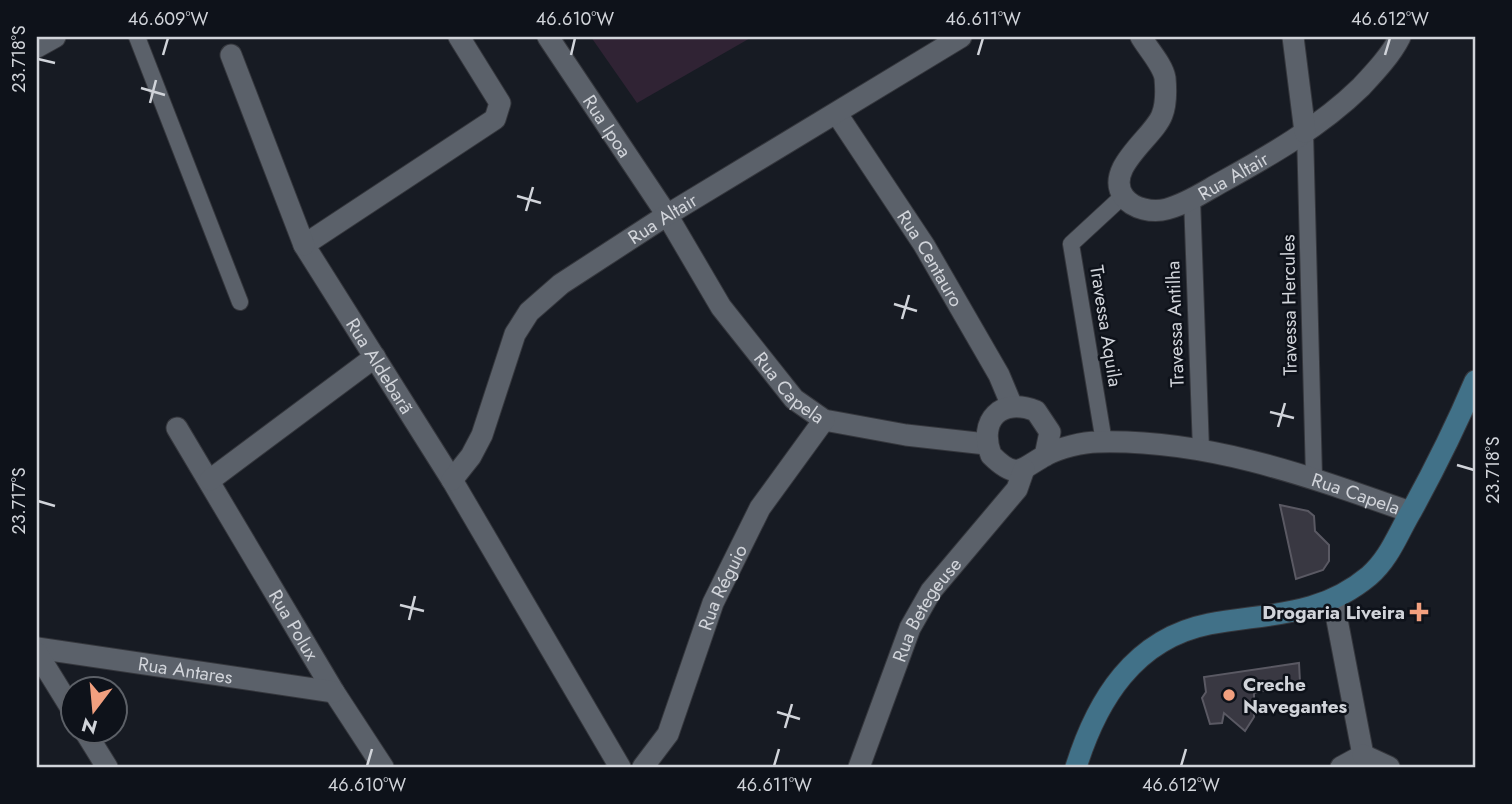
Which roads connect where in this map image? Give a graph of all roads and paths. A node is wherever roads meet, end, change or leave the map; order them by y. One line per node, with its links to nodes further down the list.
1 (55, 37): 9 (street)
2 (136, 37): 17 (lane)
3 (459, 37): 16 (street)
4 (548, 37): 15 (street, Rua Ipoa)
5 (961, 37): 11 (street, Rua Altair)
6 (1141, 37): 13 (street)
7 (1293, 37): 12 (street)
8 (1400, 37): 12 (street, Rua Altair)
9 (37, 47)
10 (231, 55): 16 (street, Rua Aldebarã)
11 (837, 114): 15 (street, Rua Altair); 20 (street, Rua Centauro)
12 (1305, 132): 14 (street, Rua Altair); 29 (lane, Travessa Hercules)
13 (1123, 196): 14 (street, Rua Altair); 24 (lane, Travessa Aquila)
14 (1192, 198): 26 (lane, Travessa Antilha)
15 (667, 215): 21 (street, Rua Capela); 31 (street, Rua Altair)
16 (304, 245): 18 (street, Rua Aldebarã)
17 (240, 302)
18 (375, 357): 30 (street); 31 (street, Rua Aldebarã)
19 (1475, 382): 32 (main road)
20 (1012, 406): 22 (street); 25 (street)
21 (824, 420): 25 (street, Rua Capela); 43 (street, Rua Réguio)
22 (1045, 420): 24 (street, Rua Capela); 27 (street)
23 (177, 428): 30 (street, Rua Polux)
24 (1099, 442): 26 (street, Rua Capela); 27 (street, Rua Capela)
25 (986, 443): 28 (street)
26 (1201, 450): 29 (street, Rua Capela)
27 (1045, 456): 28 (street)
28 (1024, 469): 44 (street, Rua Betegeuse)
29 (1314, 477): 32 (street, Rua Capela)
30 (210, 480): 37 (street, Rua Polux)
31 (452, 481): 42 (street, Rua Aldebarã)
32 (1410, 512): 33 (main road)
33 (1333, 599): 39 (street); 45 (main road)
34 (37, 648): 37 (street, Rua Antares)
35 (37, 653): 36 (street)
36 (60, 690)
37 (334, 692): 41 (street, Rua Polux)
38 (93, 744): 40 (street)
39 (1363, 755): 46 (street); 47 (street)
40 (107, 767)
41 (383, 767)
42 (620, 767)
43 (643, 767)
44 (859, 767)
45 (1076, 767)
46 (1341, 767)
47 (1389, 767)

